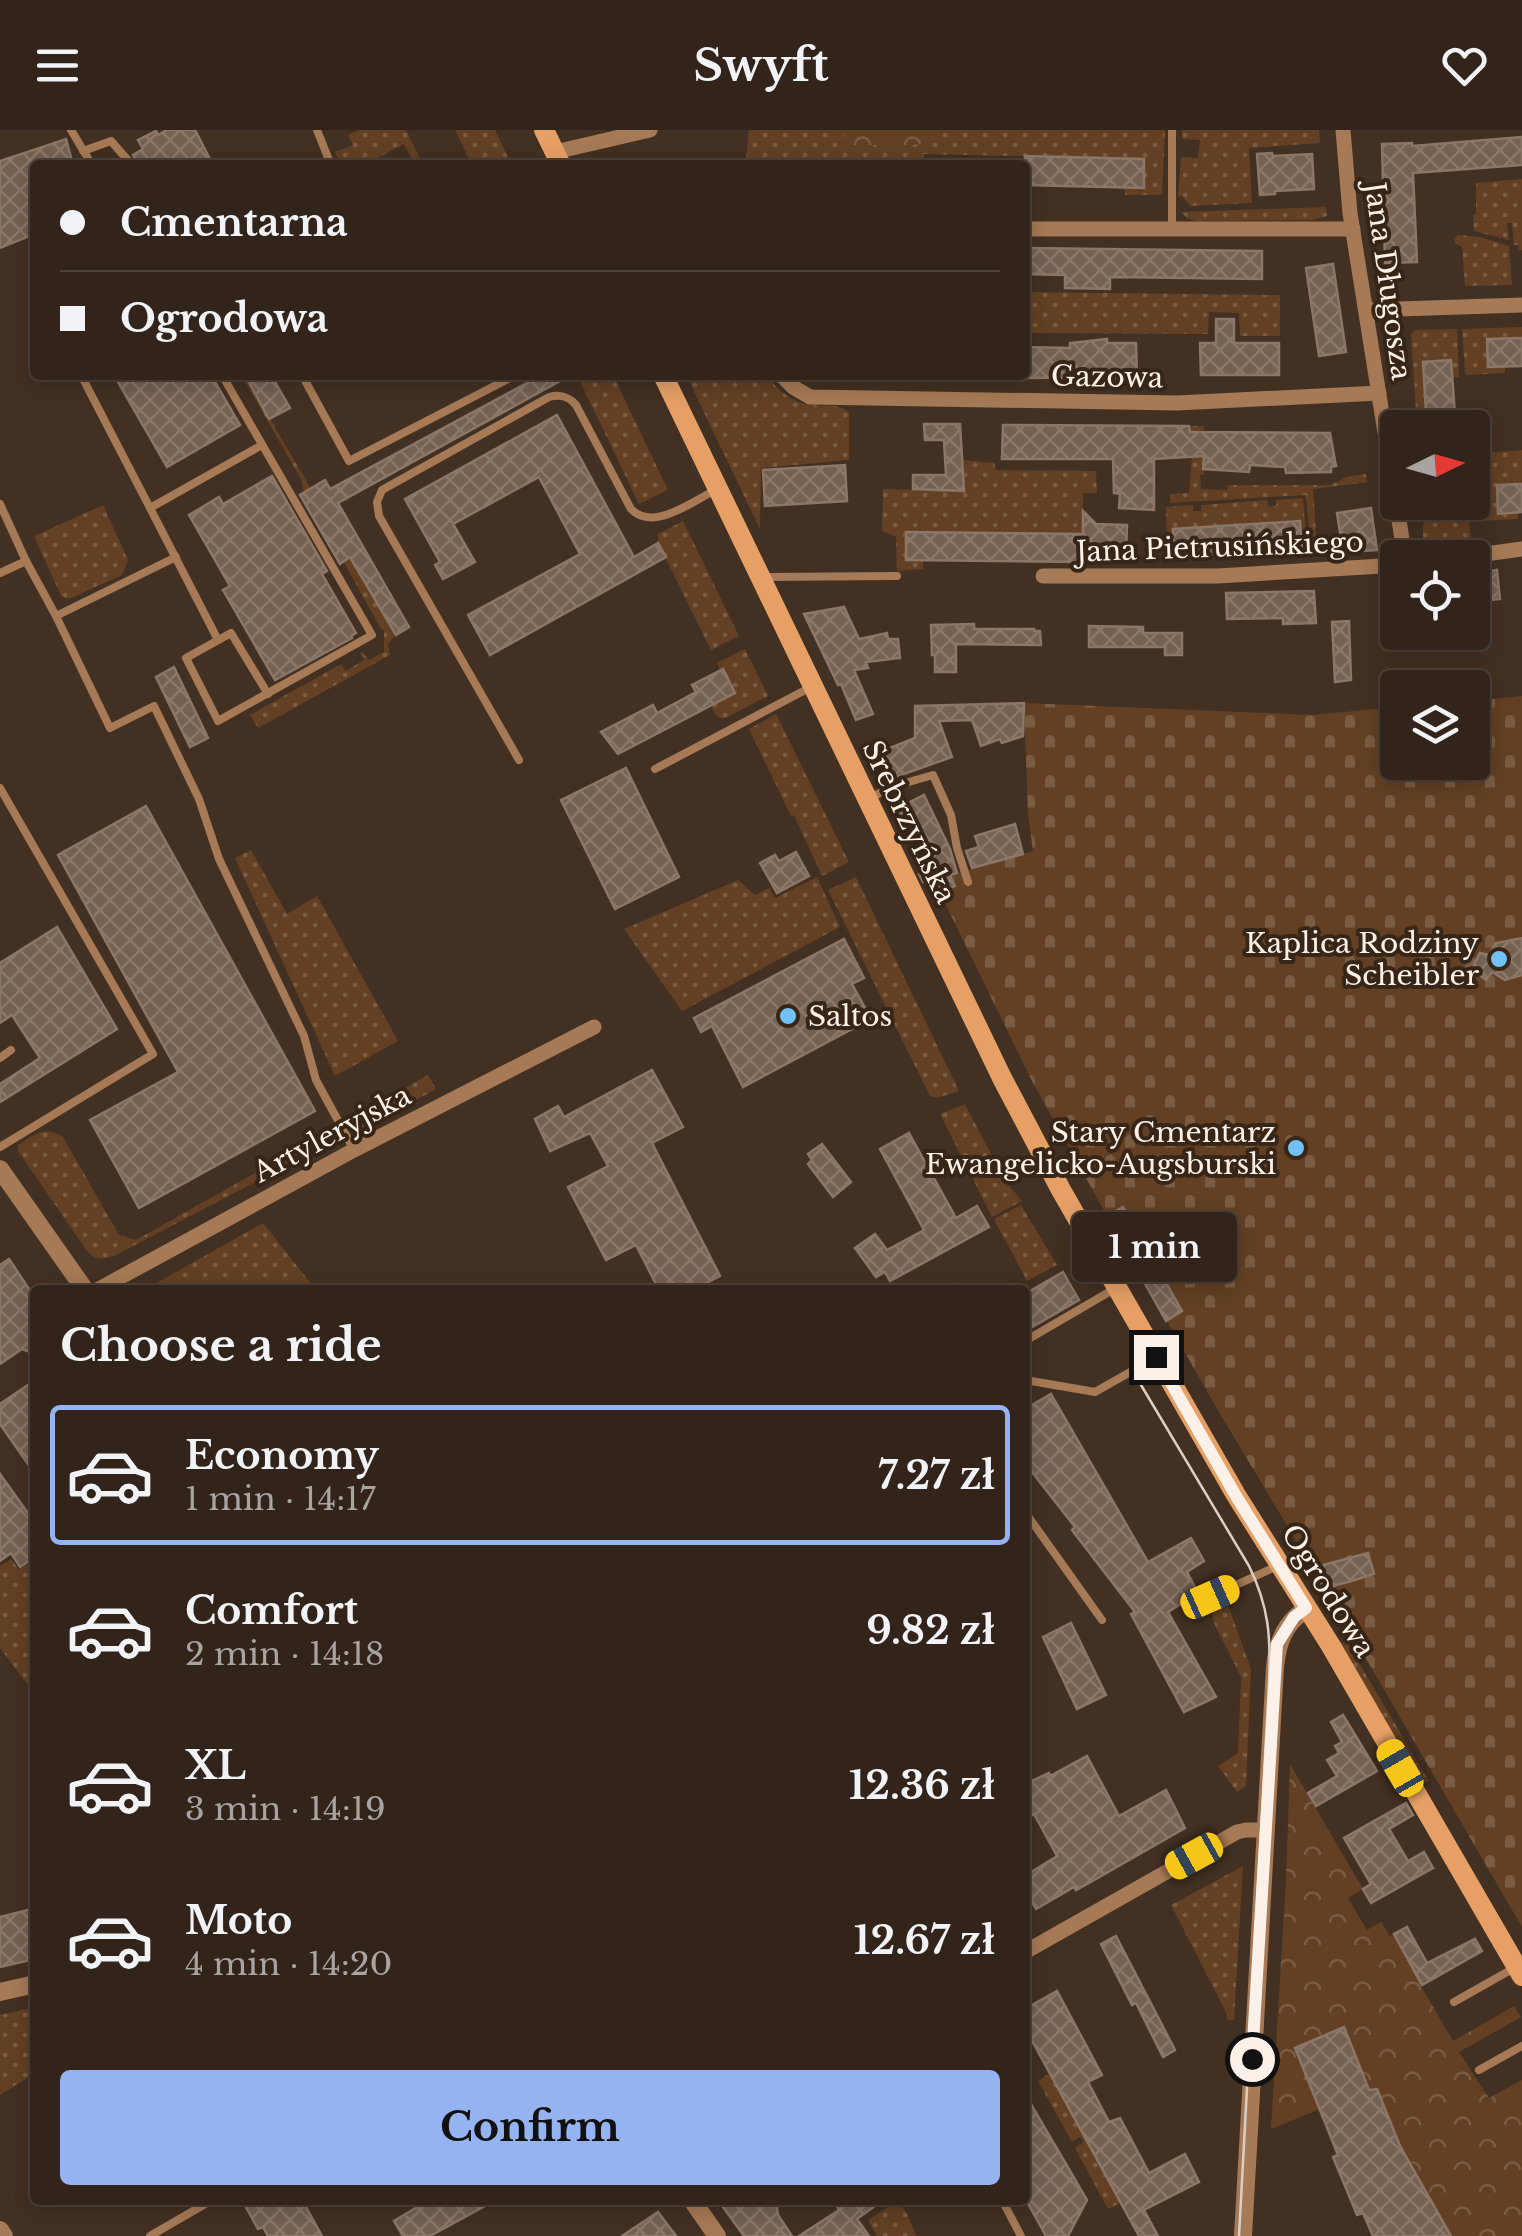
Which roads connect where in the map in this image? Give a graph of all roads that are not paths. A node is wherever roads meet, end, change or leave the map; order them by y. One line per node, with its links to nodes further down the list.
1 (71, 130): 7 (lane)
2 (317, 130): 11 (lane)
3 (544, 130): 8 (main road)
4 (650, 130): 8 (street)
5 (1172, 130): 14 (lane)
6 (1343, 130): 12 (street, Jana Długosza)
7 (84, 151): 9 (lane); 10 (lane)
8 (558, 158)
9 (89, 160)
10 (128, 160)
11 (329, 160)
12 (1353, 228): 14 (street); 16 (street, Jana Długosza)
13 (1030, 229): 14 (street)
14 (1172, 230)
15 (1522, 306): 16 (street)
16 (1367, 310): 23 (street, Jana Długosza)
17 (83, 380): 27 (lane)
18 (225, 380): 24 (lane)
19 (305, 380): 20 (lane)
20 (506, 380)
21 (665, 380): 25 (main road, Srebrzyńska)
22 (786, 380): 23 (street, Gazowa)
23 (1378, 394): 28 (street, Jana Długosza)
24 (262, 445): 27 (lane); 41 (lane)
25 (718, 489): 37 (main road, Srebrzyńska); 42 (lane)
26 (0, 504): 32 (lane)
27 (150, 508): 31 (lane)
28 (1402, 540)
29 (1522, 549): 30 (street)
30 (1490, 553)
31 (176, 558): 38 (lane); 39 (lane)
32 (26, 561): 34 (lane); 38 (lane)
33 (1380, 566): 36 (street, Jana Pietrusińskiego)
34 (0, 572)
35 (897, 576): 37 (lane)
36 (1044, 576)
37 (760, 577): 40 (main road, Srebrzyńska)
38 (56, 616): 51 (lane)
39 (218, 640): 41 (lane); 41 (lane)
40 (813, 686): 43 (lane); 45 (main road, Srebrzyńska)
41 (268, 694)
42 (518, 760)
43 (655, 769)
44 (0, 788): 50 (lane)
45 (868, 800): 46 (lane); 55 (main road, Srebrzyńska)
46 (968, 882)
47 (594, 1027): 51 (street, Artyleryjska)
48 (11, 1050): 49 (lane)
49 (0, 1058)
50 (0, 1147)
51 (354, 1150): 54 (street, Artyleryjska)
52 (0, 1169): 53 (street)
53 (81, 1285)
54 (105, 1285)
55 (1116, 1288): 56 (lane); 57 (main road, Ogrodowa)
56 (1030, 1337)
57 (1156, 1357): 58 (lane); 60 (main road, Ogrodowa)
58 (1030, 1381)
59 (1030, 1519): 63 (lane)
60 (1279, 1565): 61 (lane); 62 (main road, Ogrodowa)
61 (1191, 1606)
62 (1306, 1608): 64 (street); 66 (main road, Ogrodowa)
63 (1102, 1620)
64 (1266, 1830): 65 (street); 78 (street)
65 (1030, 1949)
66 (1519, 1971): 69 (lane)
67 (30, 1985): 68 (street)
68 (0, 1992)
69 (1454, 2002)
70 (1522, 2046): 71 (lane)
71 (1479, 2070)
72 (203, 2205): 75 (lane)
73 (695, 2205): 76 (street)
74 (1005, 2205): 77 (lane)
75 (150, 2236)
76 (717, 2236)
77 (1021, 2236)
78 (1243, 2236)

